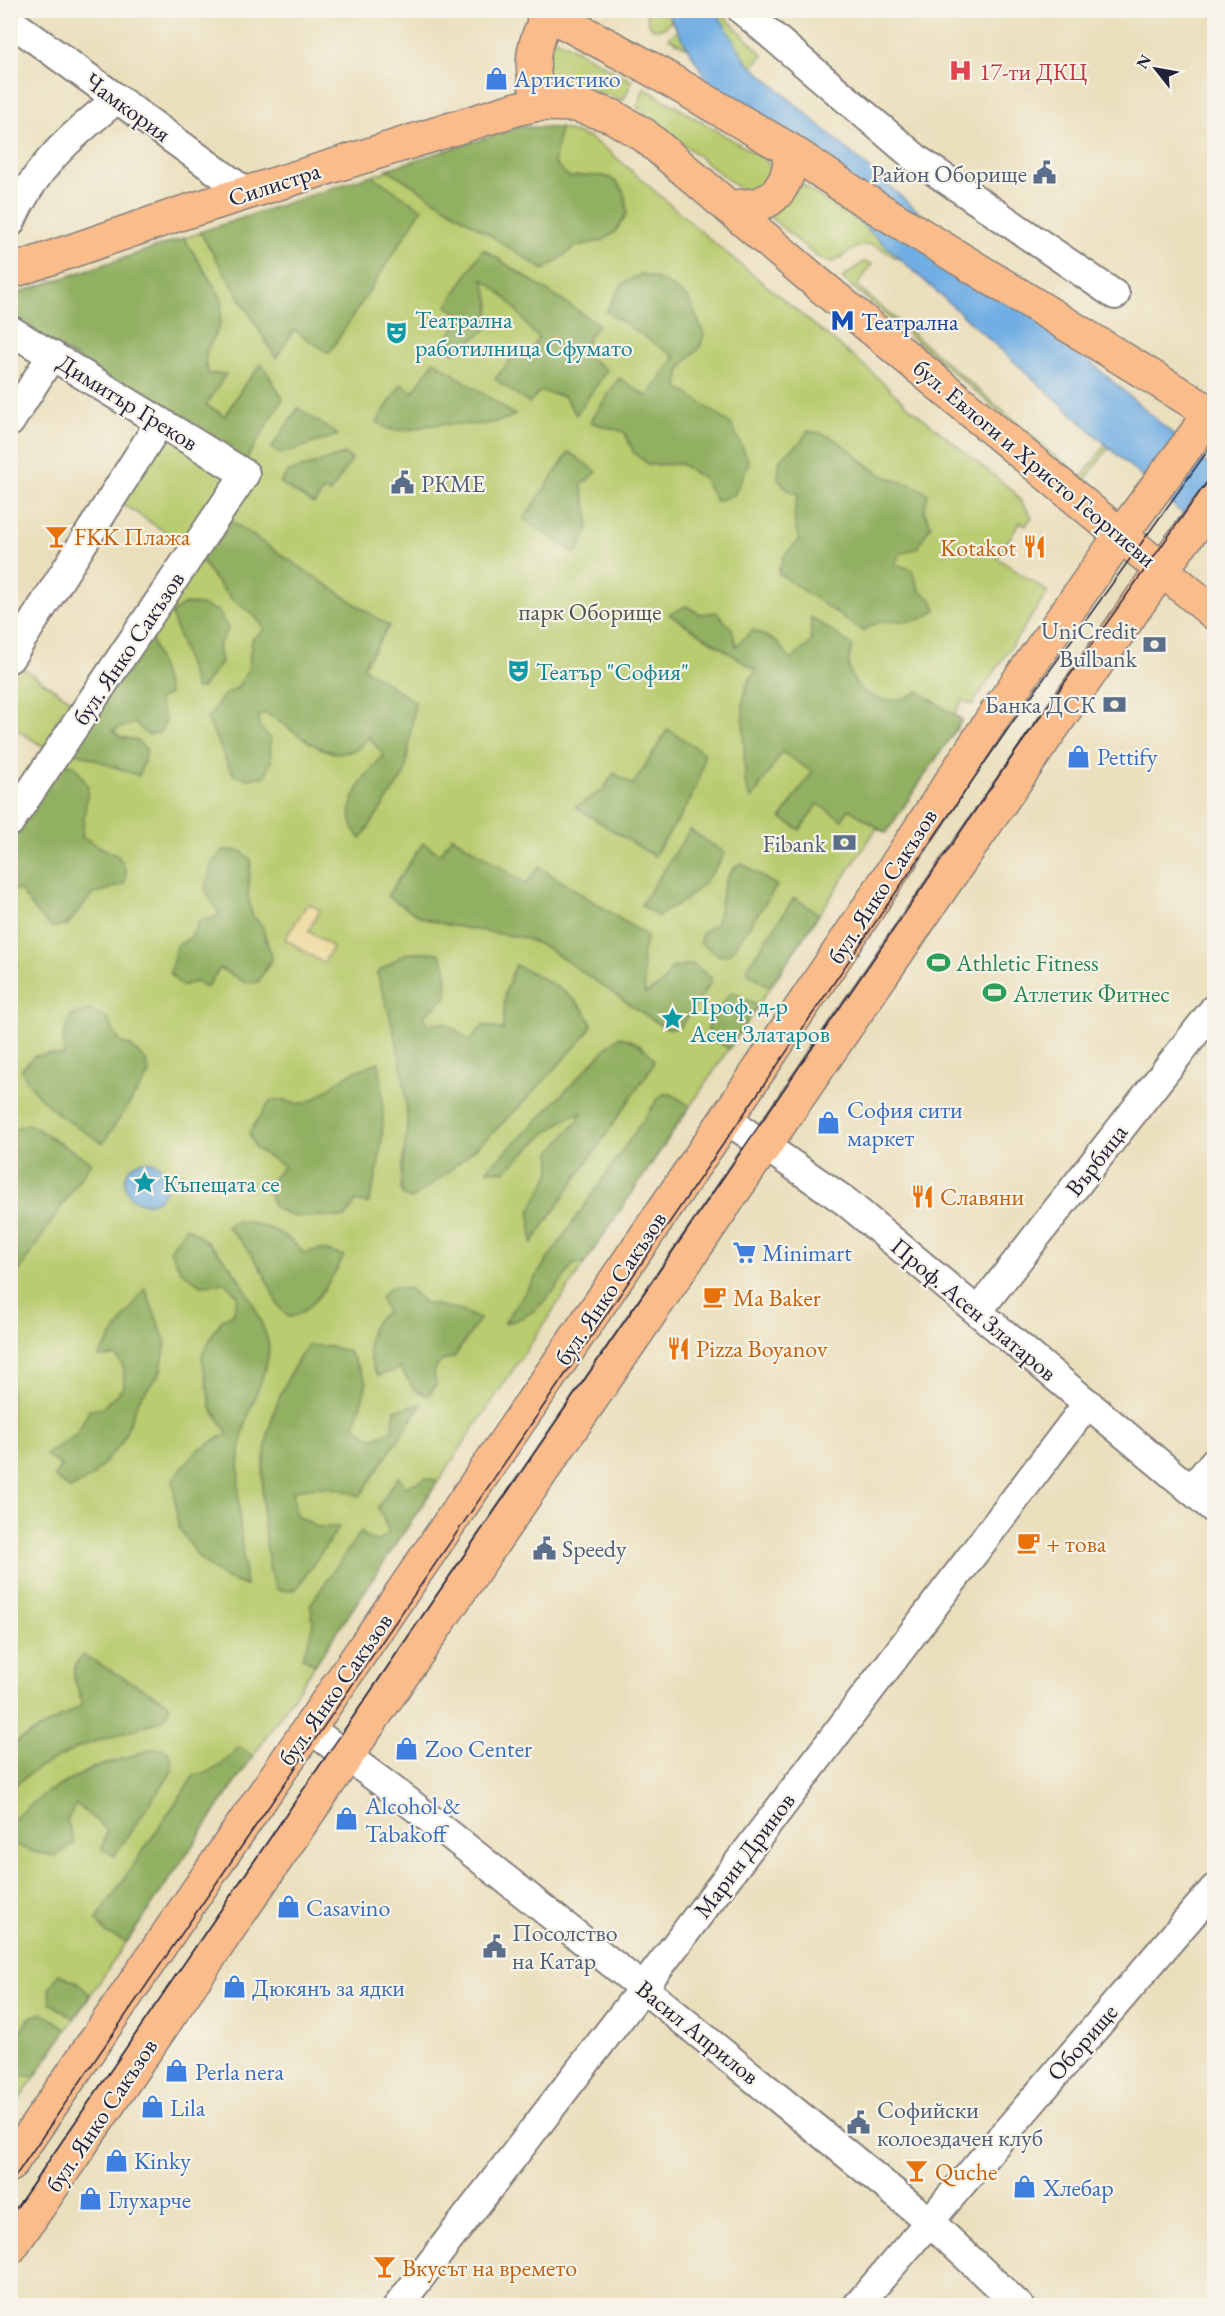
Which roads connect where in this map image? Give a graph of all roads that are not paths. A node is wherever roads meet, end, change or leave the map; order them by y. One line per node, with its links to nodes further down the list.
1 (742, 10): 11 (street)
2 (545, 12): 5 (main road); 6 (main road)
3 (10, 21): 4 (street, Чамкория)
4 (117, 99): 7 (street, Чамкория); 9 (street)
5 (539, 104): 7 (main road, Силистра); 8 (main road, бул. Евлоги и Христо Георгиеви)
6 (788, 149): 8 (main road); 14 (main road)
7 (247, 193): 10 (main road, Силистра)
8 (731, 208): 19 (main road, бул. Евлоги и Христо Георгиеви)
9 (10, 223)
10 (10, 272)
11 (1115, 295)
12 (10, 330): 13 (street, Димитър Греков)
13 (52, 355): 15 (street); 16 (street, Димитър Греков)
14 (1214, 412): 19 (main road, бул. Янко Сакъзов)
15 (10, 422)
16 (160, 422): 17 (street, Димитър Греков); 22 (street)
17 (245, 474): 23 (street, бул. Янко Сакъзов)
18 (1215, 501): 20 (main road, бул. Янко Сакъзов)
19 (1121, 535): 20 (main road, бул. Евлоги и Христо Георгиеви); 25 (main road, бул. Янко Сакъзов)
20 (1162, 569): 21 (main road, бул. Евлоги и Христо Георгиеви); 26 (main road, бул. Янко Сакъзов)
21 (1215, 613)
22 (10, 658)
23 (10, 822)
24 (1215, 1009): 27 (street, Върбица)
25 (726, 1119): 26 (street, Проф. Асен Златаров); 32 (main road, бул. Янко Сакъзов)
26 (765, 1145): 27 (street, Проф. Асен Златаров); 33 (main road, бул. Янко Сакъзов)
27 (978, 1311): 28 (street, Проф. Асен Златаров)
28 (1088, 1403): 30 (street, Проф. Асен Златаров); 35 (street, Марин Дринов)
29 (1215, 1462): 30 (street)
30 (1191, 1490): 31 (street, Проф. Асен Златаров)
31 (1215, 1509)
32 (309, 1728): 33 (street, Васил Априлов); 36 (main road, бул. Янко Сакъзов)
33 (347, 1756): 35 (street, Васил Априлов); 38 (main road, бул. Янко Сакъзов)
34 (1215, 1889): 37 (street, Оборище)
35 (643, 1988): 37 (street, Васил Априлов); 39 (street, Марин Дринов)
36 (10, 2165)
37 (929, 2221): 40 (street, Оборище); 41 (street, Васил Априлов)
38 (10, 2248)
39 (398, 2306)
40 (857, 2306)
41 (1019, 2306)

